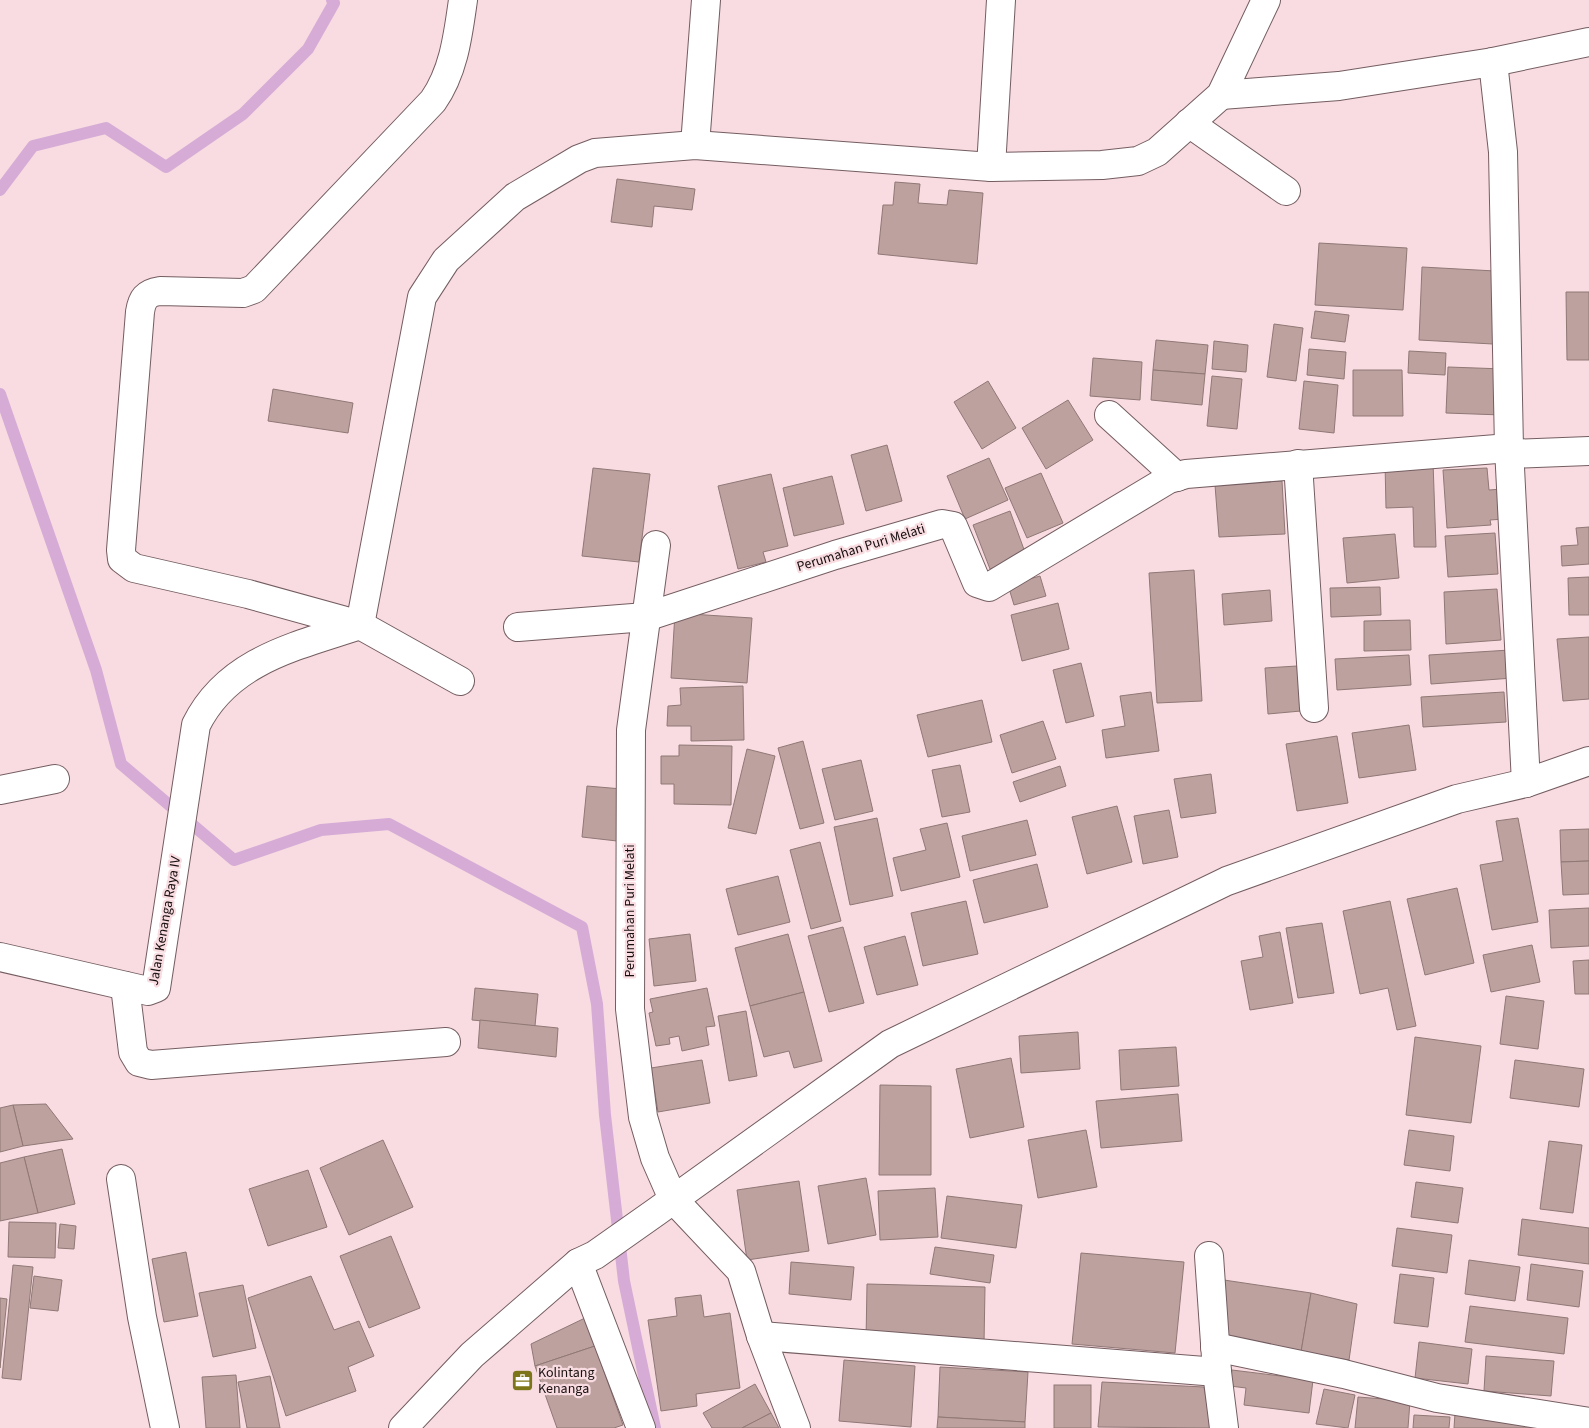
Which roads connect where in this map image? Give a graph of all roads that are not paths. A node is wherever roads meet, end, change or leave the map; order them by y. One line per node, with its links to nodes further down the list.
1 (463, 0): 19 (street)
2 (706, 0): 9 (street)
3 (1001, 0): 10 (street)
4 (1266, 0): 7 (street)
5 (1589, 42): 6 (street)
6 (1493, 62): 7 (street); 13 (street)
7 (1221, 95): 8 (street)
8 (1190, 123): 10 (street); 11 (street)
9 (695, 145): 10 (street); 19 (street)
10 (991, 167)
11 (1286, 191)
12 (1109, 415): 16 (street)
13 (1509, 451): 14 (street); 15 (street); 25 (street)
14 (1589, 451)
15 (1298, 464): 16 (street); 22 (street)
16 (1177, 477): 18 (street, Perumahan Puri Melati)
17 (656, 545): 18 (street, Perumahan Puri Melati)
18 (646, 617): 20 (street, Perumahan Puri Melati); 31 (street, Perumahan Puri Melati)
19 (360, 626): 21 (street); 28 (street, Jalan Kenanga Raya IV)
20 (518, 627)
21 (460, 680)
22 (1314, 708)
23 (1589, 761): 25 (street)
24 (55, 779): 26 (street)
25 (1526, 783): 31 (street)
26 (0, 790)
27 (0, 957): 28 (street, Jalan Kenanga Raya IV)
28 (125, 986): 29 (street)
29 (446, 1042)
30 (121, 1179): 37 (street)
31 (665, 1206): 33 (street); 34 (street, Perumahan Puri Melati)
32 (1209, 1256): 35 (street)
33 (586, 1259): 38 (street); 39 (street)
34 (761, 1336): 35 (street); 40 (street, Perumahan Puri Melati)
35 (1216, 1359): 36 (street); 41 (street)
36 (1589, 1422)
37 (165, 1428)
38 (403, 1428)
39 (641, 1428)
40 (796, 1428)
41 (1224, 1428)

